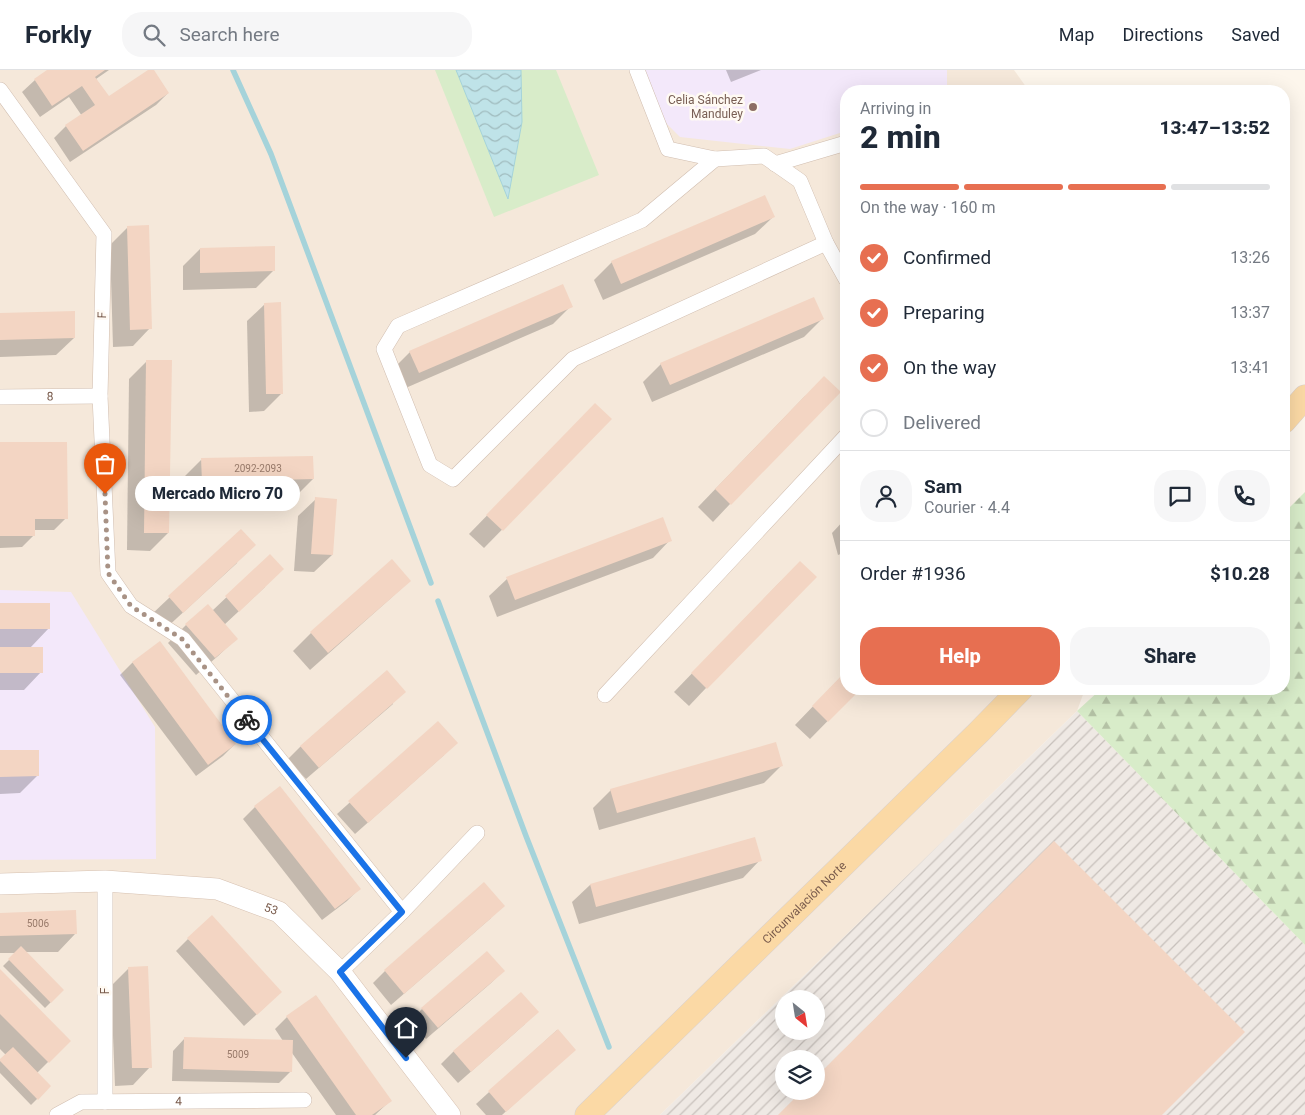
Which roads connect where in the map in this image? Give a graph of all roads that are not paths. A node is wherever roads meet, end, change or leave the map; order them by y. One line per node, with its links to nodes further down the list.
1 (637, 70): 4 (street)
2 (0, 90): 8 (street, F)
3 (840, 145): 5 (street)
4 (715, 159): 5 (street); 6 (street)
5 (775, 164): 6 (street)
6 (826, 243): 7 (street)
7 (840, 268)
8 (100, 396): 9 (street, 8); 20 (street, F)
9 (0, 397)
10 (1305, 397): 12 (main road)
11 (1305, 405): 13 (main road)
12 (1290, 414)
13 (1290, 416)
14 (840, 442): 15 (street)
15 (605, 695)
16 (1015, 695): 26 (main road, Circunvalación Norte)
17 (478, 833): 20 (street)
18 (105, 881): 19 (street, 53); 21 (street, 53); 23 (street, F)
19 (0, 884)
20 (402, 912): 21 (street)
21 (340, 972): 25 (street, 53)
22 (304, 1100): 23 (street, 4)
23 (105, 1102): 24 (street, 4)
24 (57, 1115)
25 (450, 1115)
26 (587, 1115)

